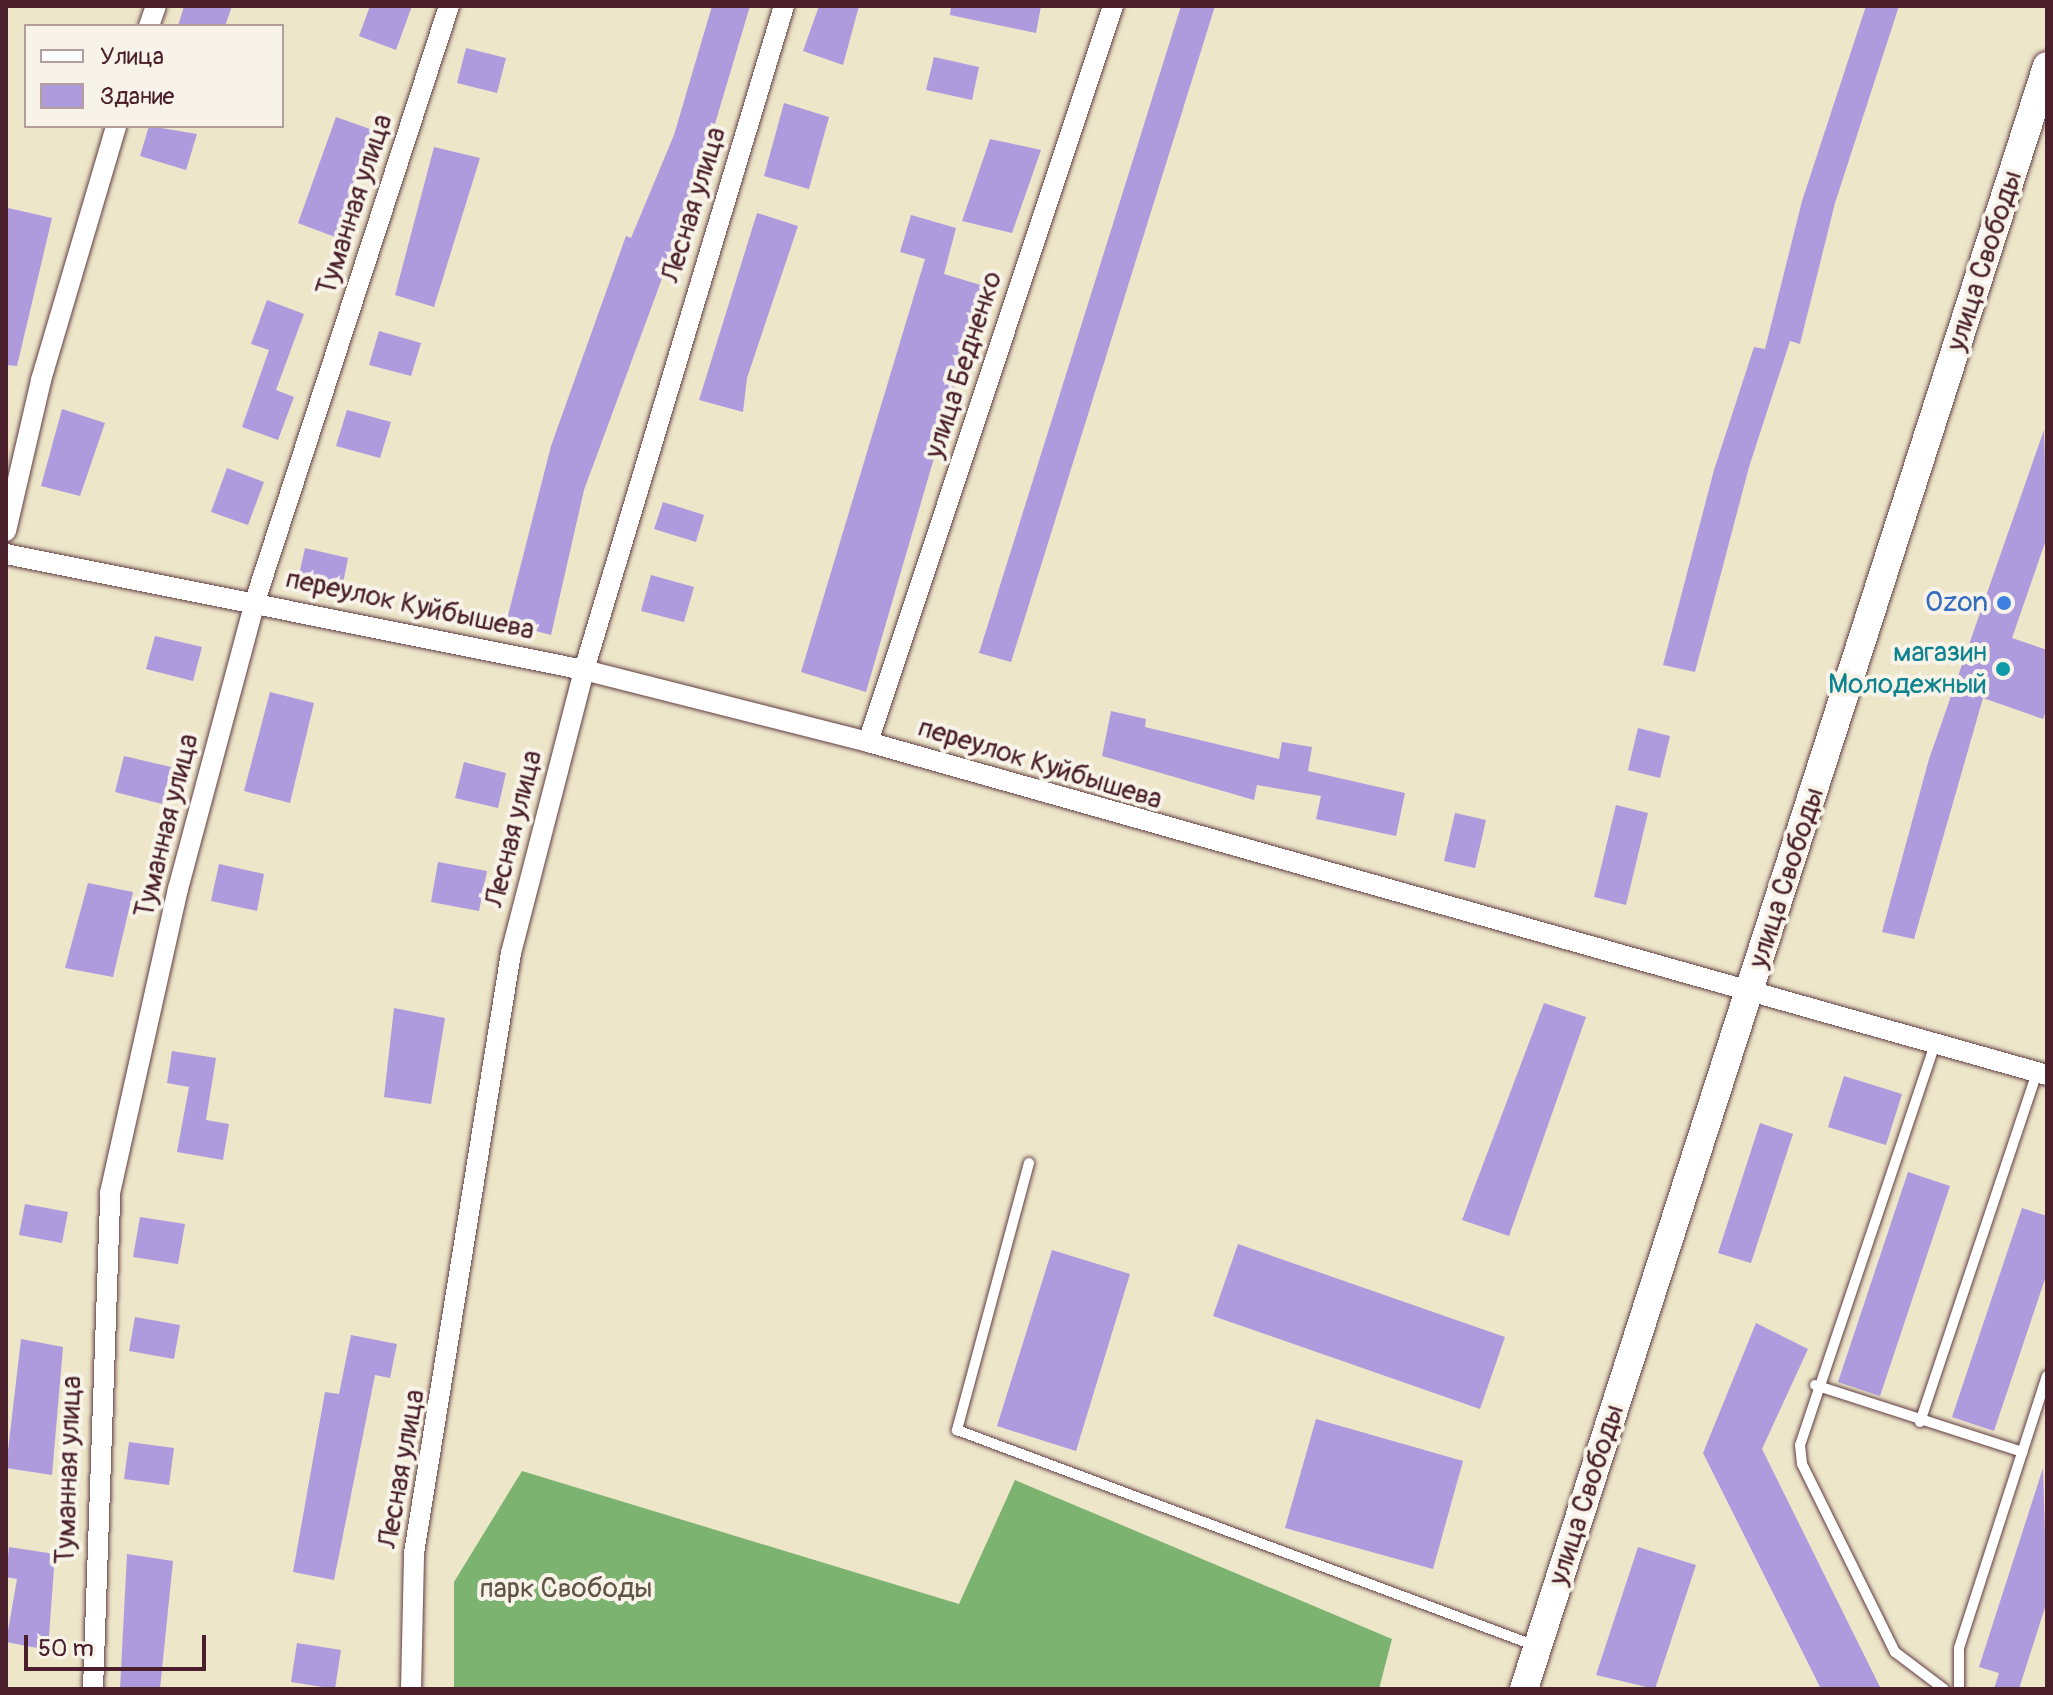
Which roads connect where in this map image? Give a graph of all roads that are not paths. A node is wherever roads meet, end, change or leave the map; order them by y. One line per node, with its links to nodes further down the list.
1 (449, 6): 8 (street, Туманная улица)
2 (784, 6): 9 (street, Лесная улица)
3 (1113, 6): 10 (street, улица Бедненко)
4 (2047, 66): 11 (main road, улица Свободы)
5 (115, 128): 6 (street)
6 (6, 531)
7 (6, 554): 8 (street, переулок Куйбышева)
8 (255, 601): 9 (street, переулок Куйбышева); 20 (street, Туманная улица)
9 (584, 670): 10 (street, переулок Куйбышева); 21 (street, Лесная улица)
10 (868, 742): 11 (street, переулок Куйбышева)
11 (1751, 991): 12 (street, переулок Куйбышева); 19 (main road, улица Свободы)
12 (1935, 1044): 13 (street, переулок Куйбышева); 16 (lane)
13 (2042, 1074): 17 (lane)
14 (1029, 1163): 19 (lane)
15 (2047, 1376): 18 (lane)
16 (1815, 1385): 17 (lane); 23 (lane)
17 (1920, 1422): 18 (lane)
18 (2022, 1452): 24 (lane)
19 (1538, 1647): 22 (main road, улица Свободы)
20 (93, 1689)
21 (411, 1689)
22 (1524, 1689)
23 (1944, 1689)
24 (1959, 1689)

